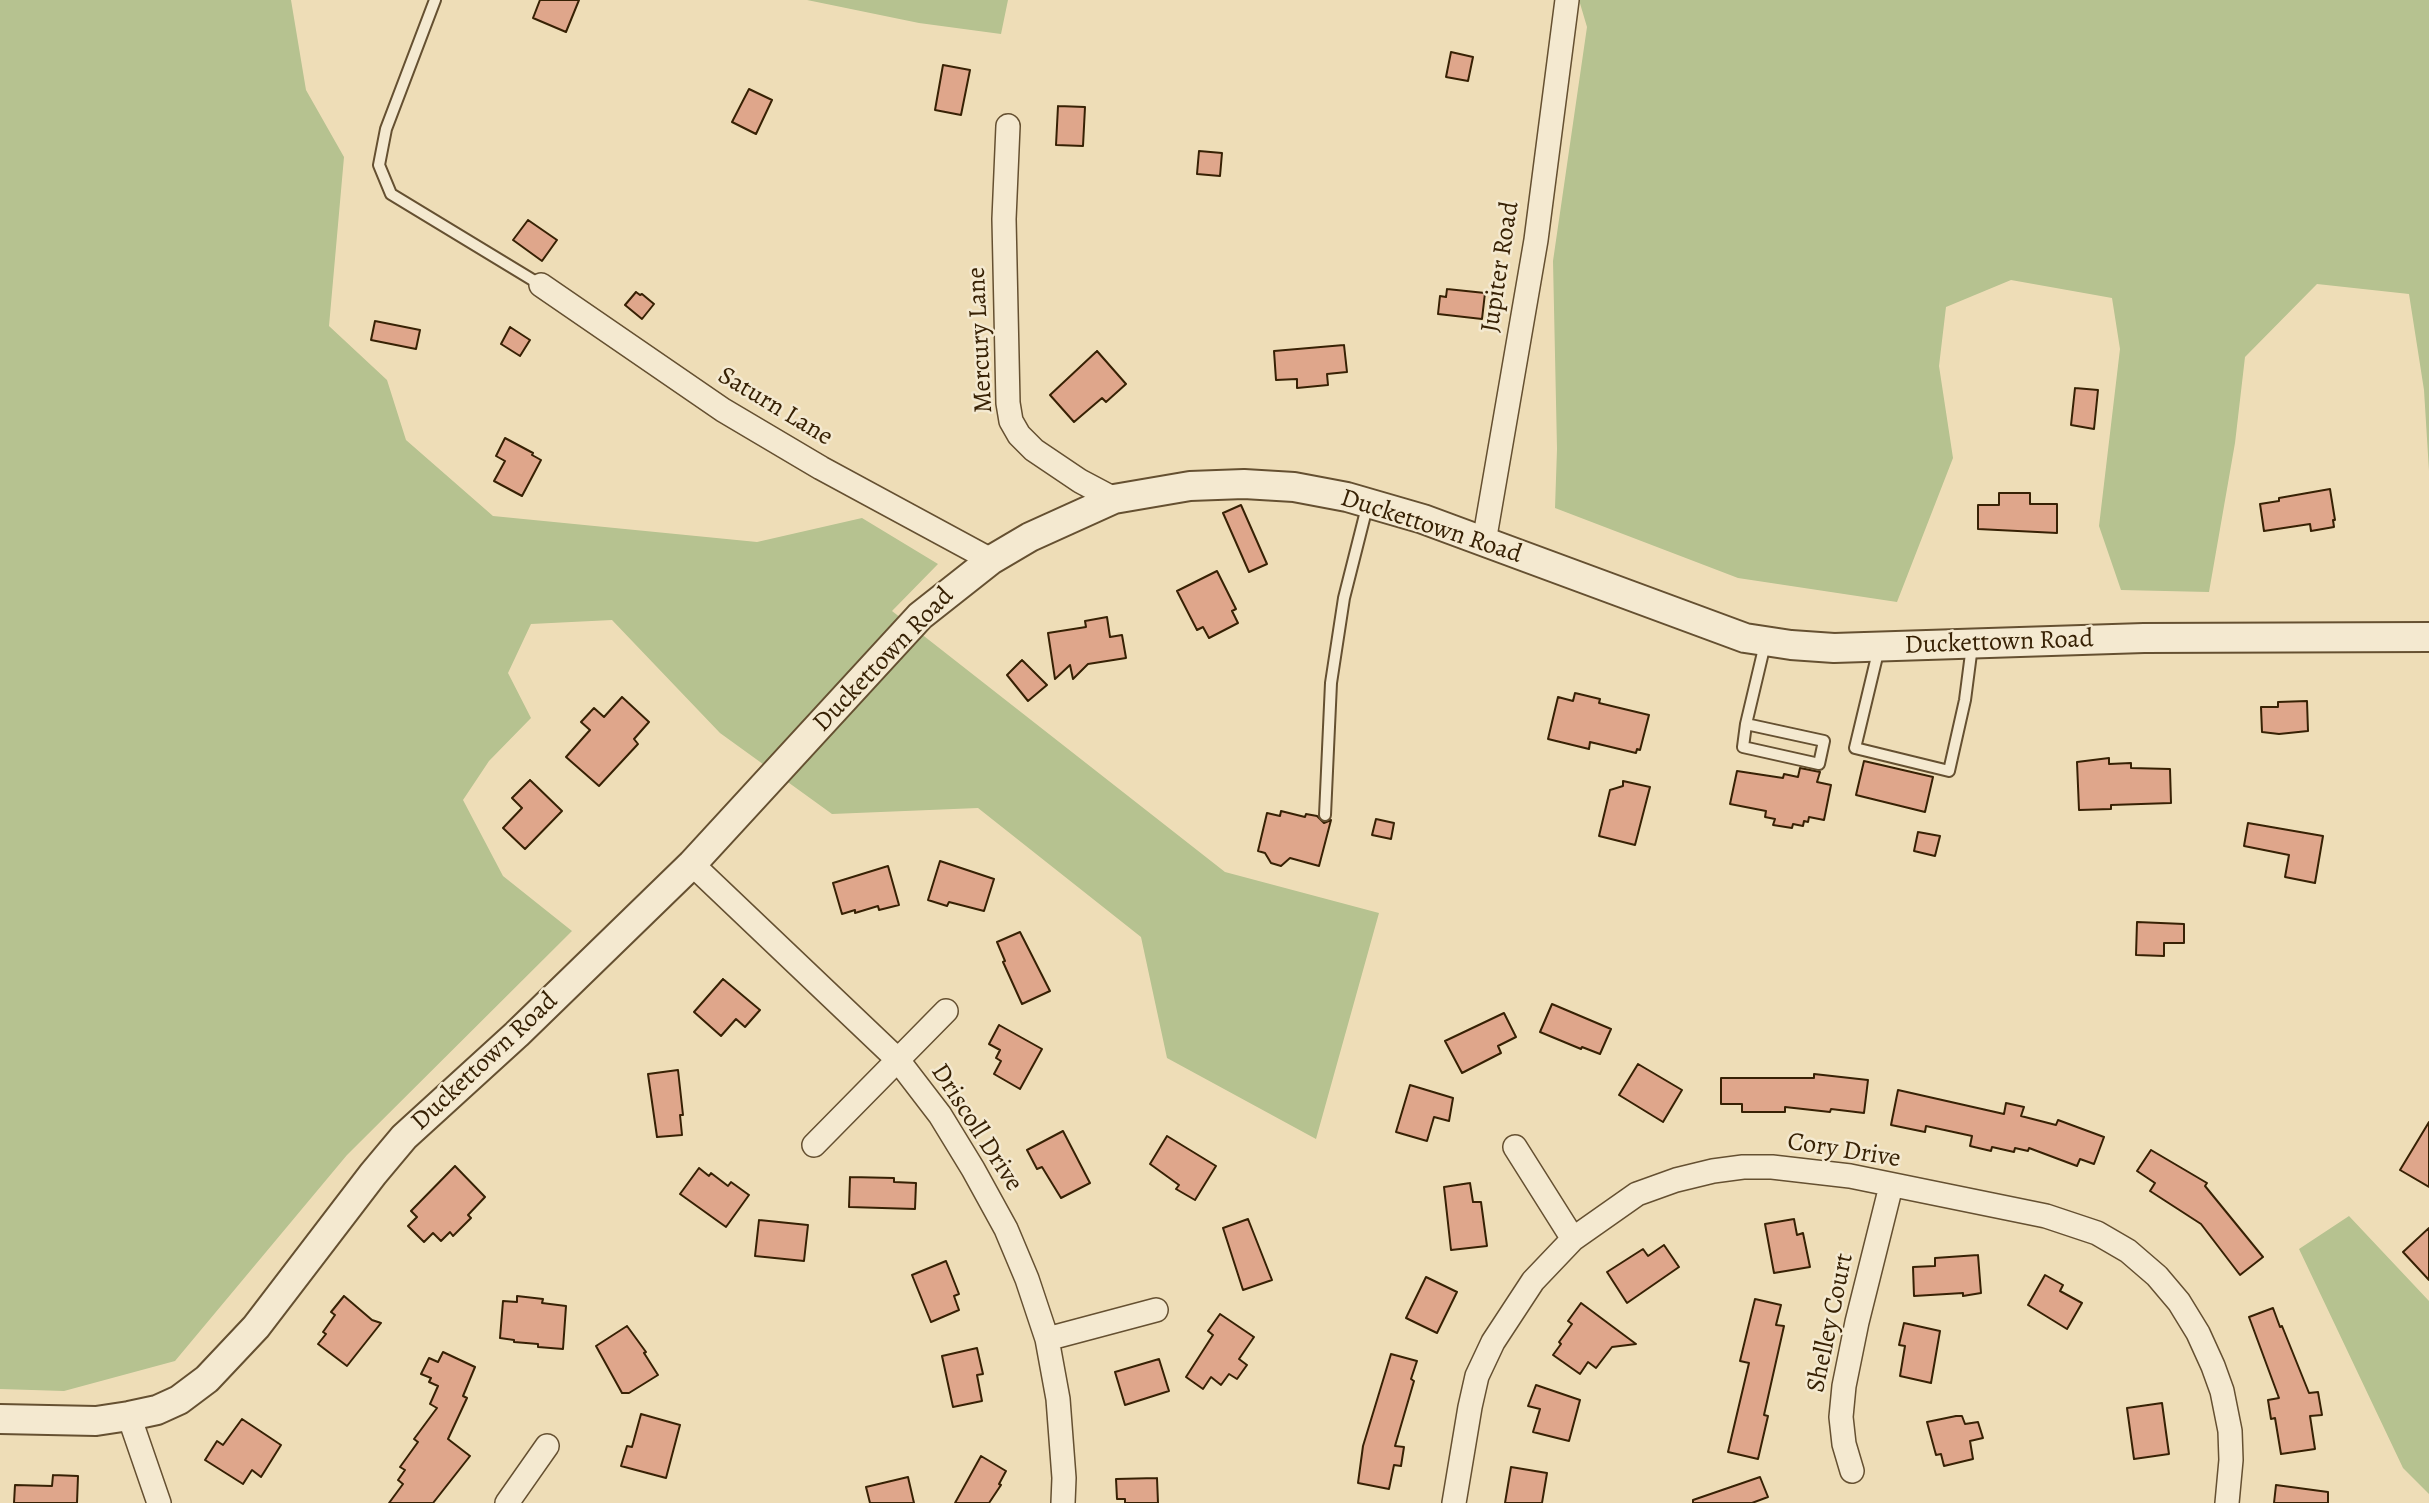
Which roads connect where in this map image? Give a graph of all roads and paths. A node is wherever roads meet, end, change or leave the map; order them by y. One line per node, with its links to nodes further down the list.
1 (435, 0): 4 (lane)
2 (1567, 0): 7 (street, Jupiter Road)
3 (1008, 126): 5 (street, Mercury Lane)
4 (541, 285): 8 (street, Saturn Lane)
5 (1114, 499): 6 (street, Duckettown Road); 8 (street, Duckettown Road)
6 (1368, 503): 7 (street, Duckettown Road); 14 (lane)
7 (1484, 542): 10 (street, Duckettown Road)
8 (991, 560): 15 (street, Duckettown Road)
9 (2429, 638): 11 (street, Duckettown Road)
10 (1766, 641): 12 (street, Duckettown Road); 13 (lane)
11 (1972, 643): 12 (street, Duckettown Road); 12 (lane)
12 (1880, 646)
13 (1746, 724): 13 (lane)
14 (1325, 815)
15 (692, 864): 17 (street, Driscoll Drive); 24 (street, Duckettown Road)
16 (946, 1011): 17 (street)
17 (897, 1059): 18 (street); 23 (street, Driscoll Drive)
18 (814, 1145)
19 (1515, 1147): 21 (street)
20 (1891, 1186): 21 (street, Cory Drive); 27 (street, Shelley Court); 32 (street, Cory Drive)
21 (1573, 1239): 31 (street, Cory Drive)
22 (1156, 1310): 23 (street)
23 (1047, 1339): 30 (street, Driscoll Drive)
24 (130, 1416): 25 (street, Duckettown Road); 28 (street)
25 (0, 1419)
26 (547, 1446): 29 (street)
27 (1852, 1471)
28 (159, 1503)
29 (507, 1503)
30 (1063, 1503)
31 (1454, 1503)
32 (2227, 1503)

